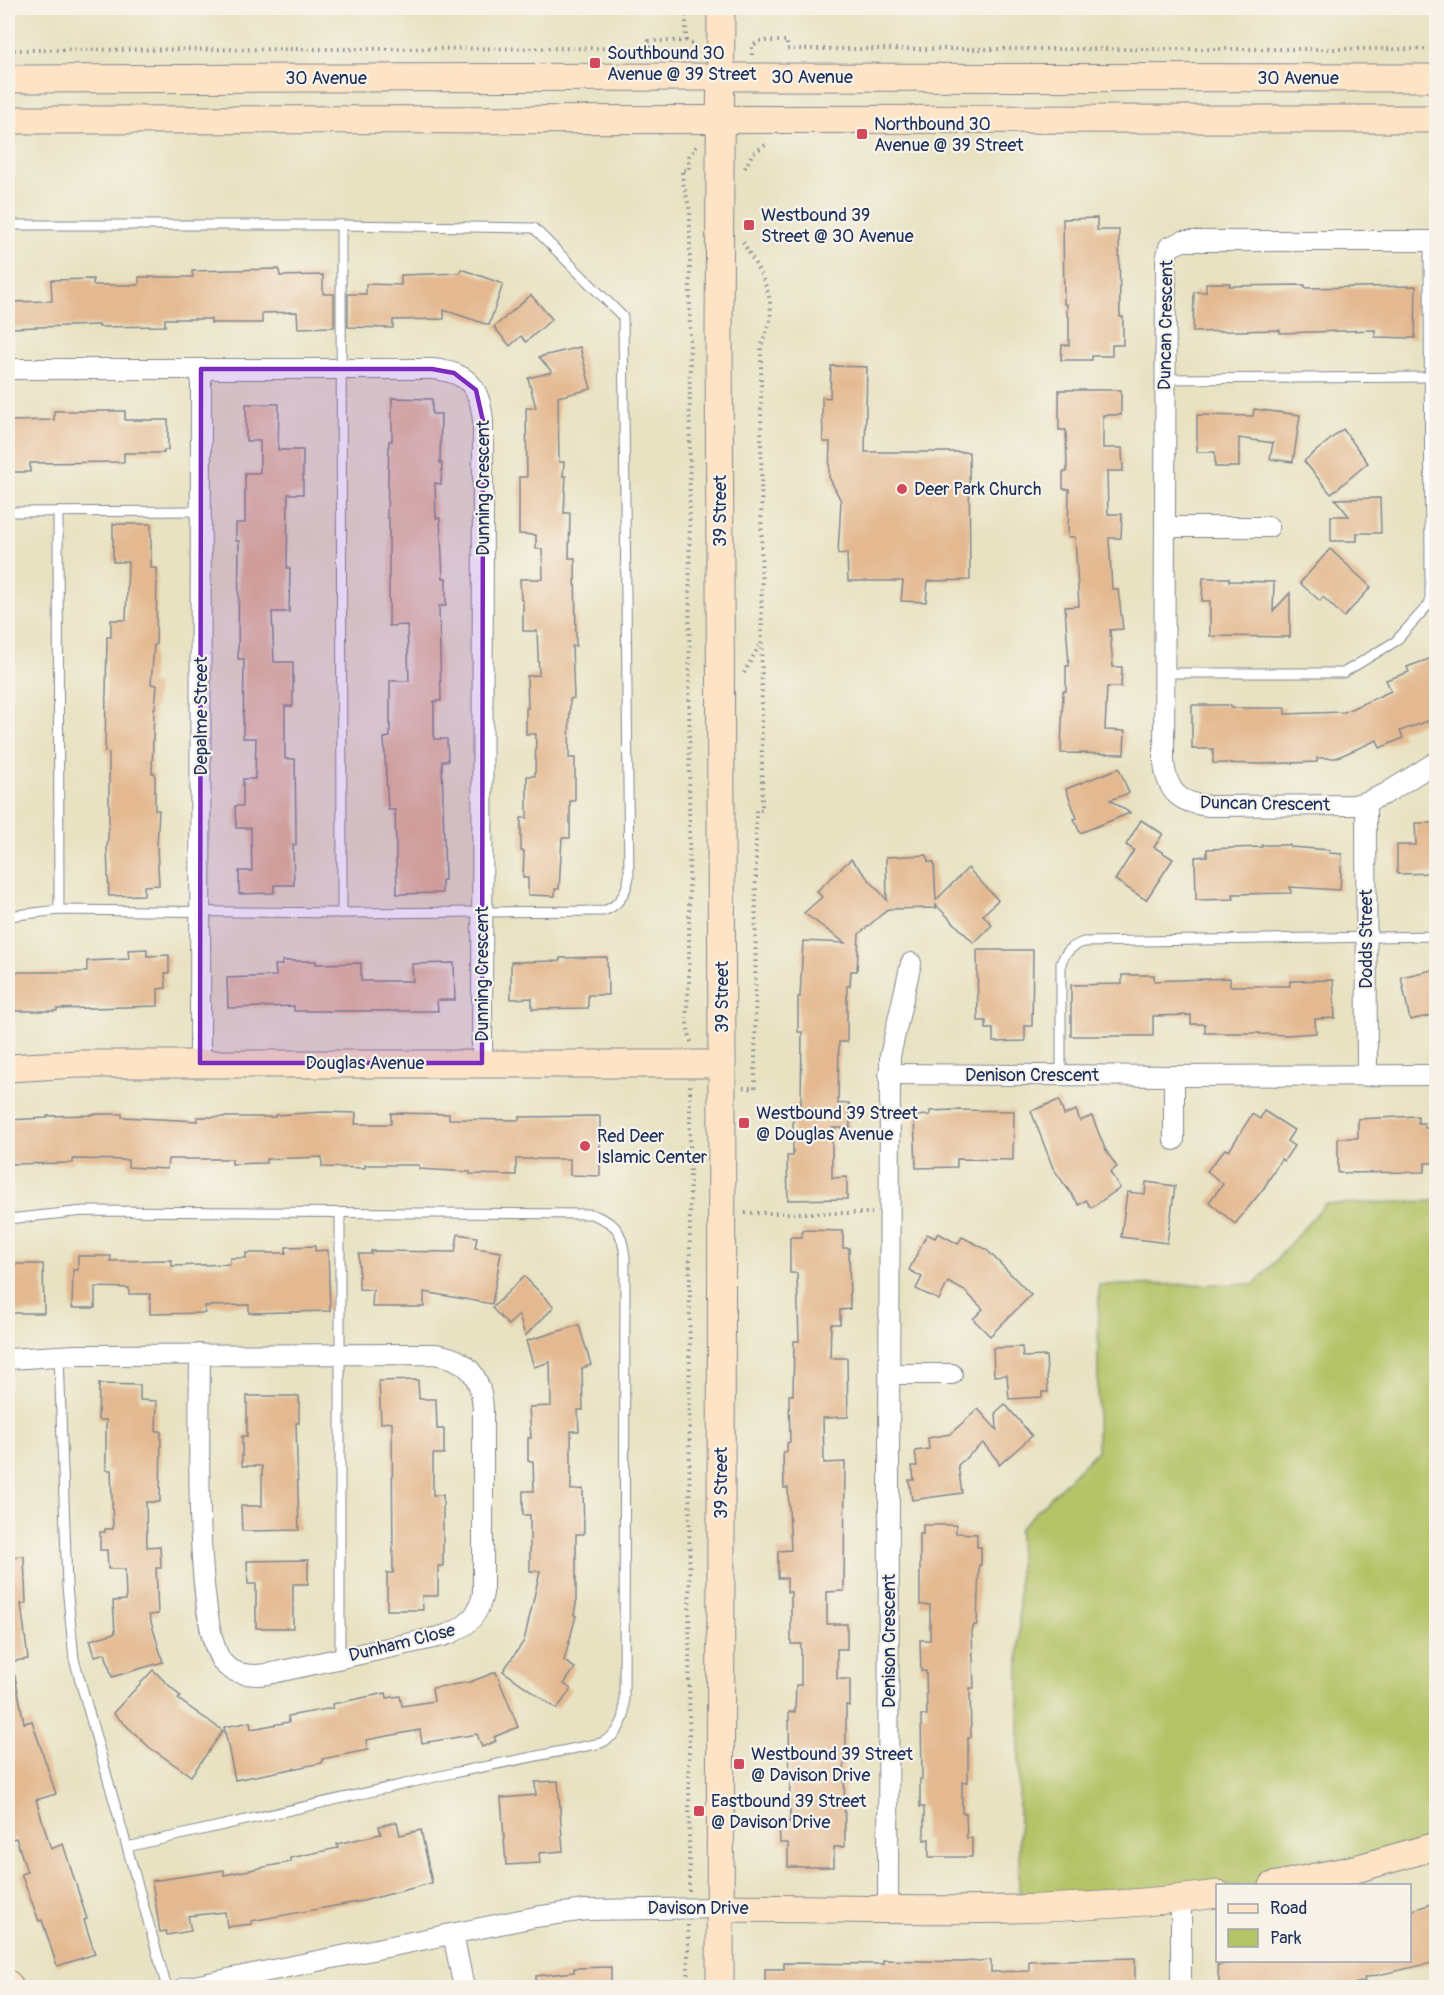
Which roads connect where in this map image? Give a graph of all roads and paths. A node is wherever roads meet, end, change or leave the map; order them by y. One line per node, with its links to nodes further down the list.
1 (686, 8): 3 (path)
2 (721, 8): 8 (street, 39 Street)
3 (686, 41): 4 (path); 7 (path)
4 (695, 46)
5 (752, 46): 6 (path)
6 (1437, 49)
7 (8, 50)
8 (721, 77): 9 (street, 30 Avenue); 10 (street, 30 Avenue); 11 (street, 39 Street)
9 (1437, 78)
10 (8, 79)
11 (720, 118): 12 (street); 13 (street); 48 (street, 39 Street)
12 (1437, 119)
13 (8, 120)
14 (754, 142): 17 (path)
15 (771, 143): 17 (path)
16 (696, 149): 45 (path)
17 (758, 149): 18 (path)
18 (744, 171)
19 (8, 225): 20 (lane)
20 (342, 225): 25 (lane); 39 (lane)
21 (1433, 241): 26 (lane); 27 (street, Duncan Crescent)
22 (743, 252): 56 (path)
23 (8, 369): 24 (street, Dunning Crescent)
24 (201, 369): 25 (street, Dunning Crescent); 28 (street, Depalme Street)
25 (342, 369): 39 (street, Dunning Crescent); 40 (lane)
26 (1428, 377): 27 (lane); 33 (lane)
27 (1165, 379): 31 (street, Duncan Crescent)
28 (201, 511): 30 (lane); 38 (street, Depalme Street)
29 (8, 512): 30 (lane)
30 (58, 512): 37 (lane)
31 (1164, 527): 32 (street); 34 (street, Duncan Crescent)
32 (1269, 527)
33 (1433, 604): 34 (lane)
34 (1165, 673): 36 (street, Duncan Crescent)
35 (1437, 762): 36 (street, Duncan Crescent)
36 (1366, 802): 43 (street, Dodds Street)
37 (59, 910): 38 (lane); 41 (lane)
38 (201, 911): 40 (lane); 46 (street, Depalme Street)
39 (483, 911): 40 (lane); 47 (street, Dunning Crescent)
40 (342, 913)
41 (8, 916)
42 (1437, 934): 43 (lane)
43 (1366, 938): 51 (lane); 52 (street, Dodds Street)
44 (911, 963): 50 (street, Denison Crescent)
45 (691, 1041)
46 (200, 1063): 47 (street, Douglas Avenue); 49 (street, Douglas Avenue)
47 (482, 1063): 48 (street, Douglas Avenue)
48 (722, 1064): 77 (street, 39 Street)
49 (8, 1068)
50 (889, 1074): 51 (street, Denison Crescent); 60 (street, Denison Crescent)
51 (1061, 1075): 54 (street, Denison Crescent)
52 (1367, 1076): 53 (street, Denison Crescent); 54 (street, Denison Crescent)
53 (1437, 1076)
54 (1174, 1077): 59 (street)
55 (690, 1083): 57 (path)
56 (742, 1088)
57 (689, 1090): 58 (path); 74 (path)
58 (696, 1090)
59 (1174, 1140)
60 (889, 1212): 61 (path); 68 (street, Denison Crescent)
61 (741, 1213)
62 (340, 1214): 63 (lane); 66 (lane); 72 (lane)
63 (8, 1219)
64 (200, 1354): 65 (street, Dunham Close); 66 (street, Dunham Close); 70 (street, Dunham Close)
65 (59, 1355): 67 (street, Dunham Close); 72 (lane)
66 (340, 1355): 70 (lane); 70 (street, Dunham Close)
67 (8, 1359)
68 (889, 1374): 69 (street); 78 (street, Denison Crescent)
69 (952, 1374)
70 (340, 1658)
71 (1437, 1846): 73 (street)
72 (127, 1847): 81 (lane)
73 (1283, 1884)
74 (689, 1888)
75 (1216, 1894): 76 (street, Davison Drive)
76 (1181, 1899): 78 (street, Davison Drive); 86 (street)
77 (720, 1908): 78 (street, Davison Drive); 80 (street, Davison Drive); 85 (street, 39 Street)
78 (888, 1908)
79 (688, 1928): 84 (path)
80 (453, 1934): 82 (street, Davison Drive); 83 (street)
81 (167, 1988)
82 (184, 1988)
83 (464, 1988)
84 (688, 1988)
85 (720, 1988)
86 (1181, 1988)

